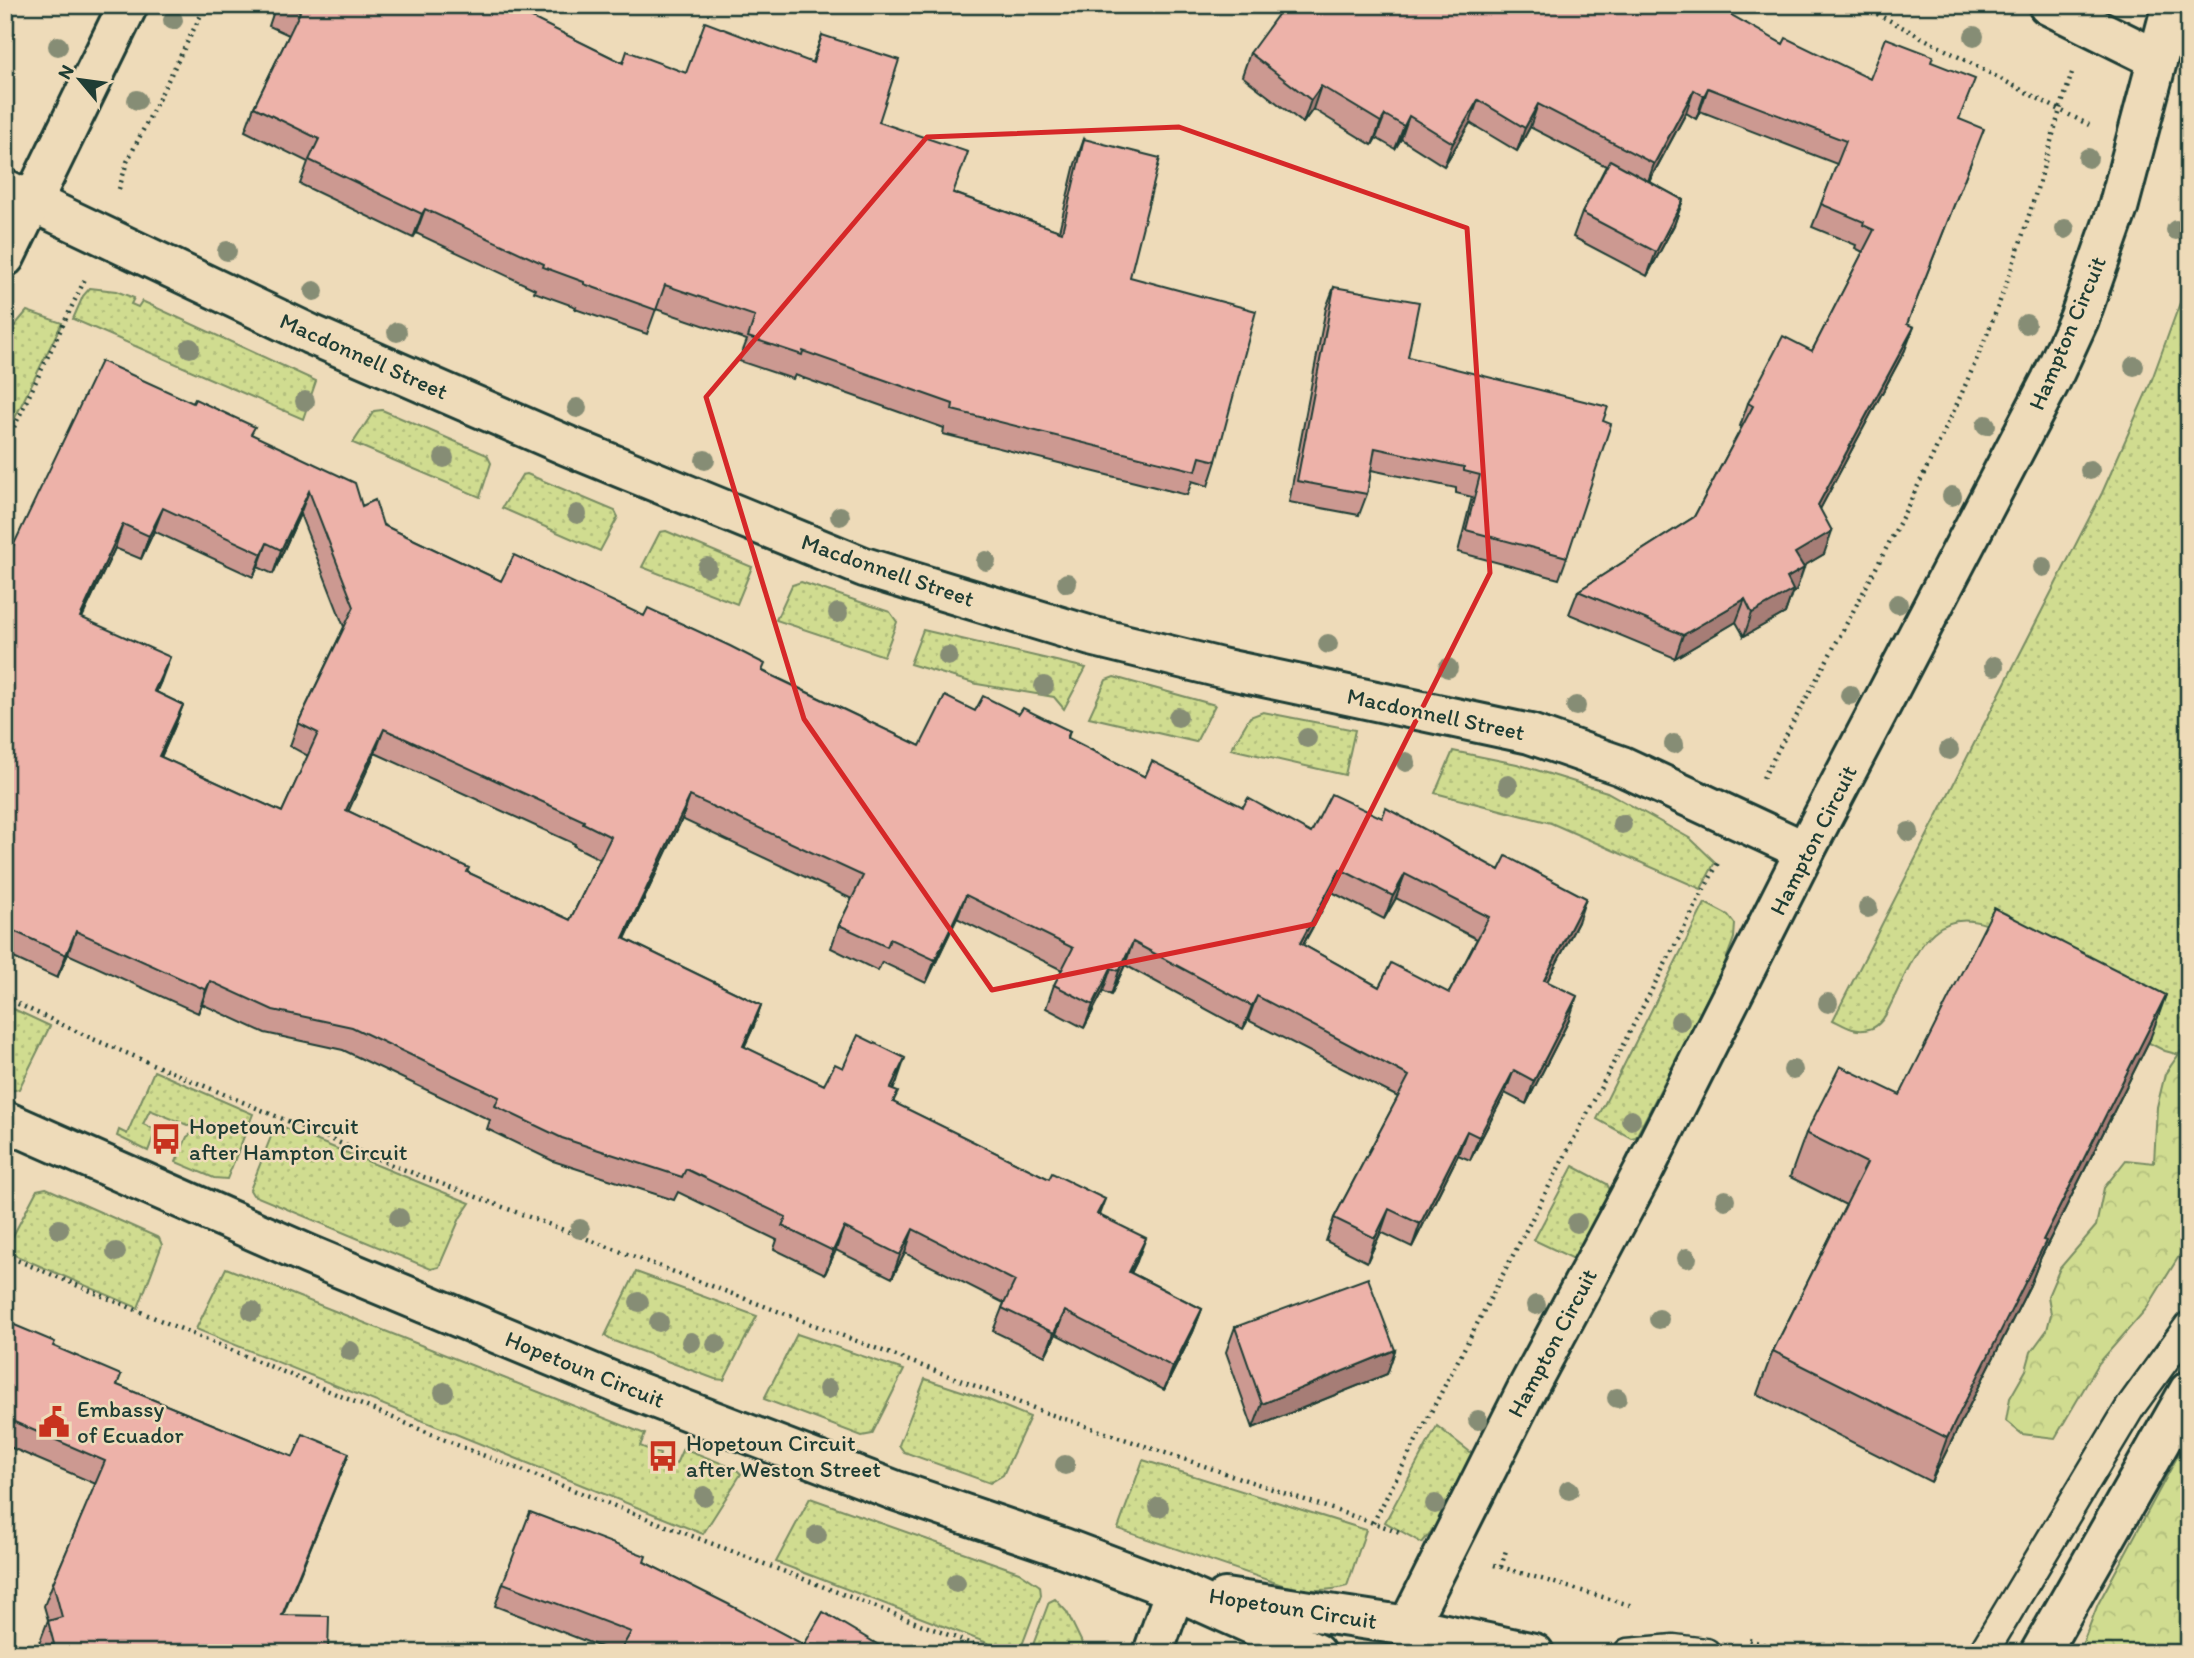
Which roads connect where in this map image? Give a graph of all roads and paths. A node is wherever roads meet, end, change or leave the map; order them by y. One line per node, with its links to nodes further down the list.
1 (128, 5): 6 (main road)
2 (1860, 5): 8 (path)
3 (2048, 5): 5 (main road)
4 (2172, 5): 5 (main road, Hampton Circuit)
5 (2157, 59): 9 (main road, Hampton Circuit)
6 (18, 196): 7 (main road); 8 (main road, Macdonnell Street)
7 (5, 257)
8 (1740, 821): 9 (main road, Macdonnell Street); 15 (path)
9 (1805, 851): 16 (main road, Hampton Circuit)
10 (5, 998): 15 (path)
11 (5, 1121): 18 (main road, Hopetoun Circuit)
12 (5, 1255): 20 (path)
13 (2189, 1326): 26 (lane)
14 (2189, 1391): 27 (main road)
15 (1373, 1522): 16 (path)
16 (1448, 1547): 17 (path); 19 (main road, Hampton Circuit)
17 (1502, 1567)
18 (1175, 1590): 19 (main road, Hopetoun Circuit); 21 (main road); 22 (main road, Hopetoun Circuit)
19 (1405, 1639): 23 (main road, Hopetoun Circuit)
20 (995, 1653)
21 (1153, 1653)
22 (1315, 1653)
23 (1534, 1653)
24 (1628, 1653): 25 (lane)
25 (1706, 1653)
26 (1983, 1653)
27 (2040, 1653)

